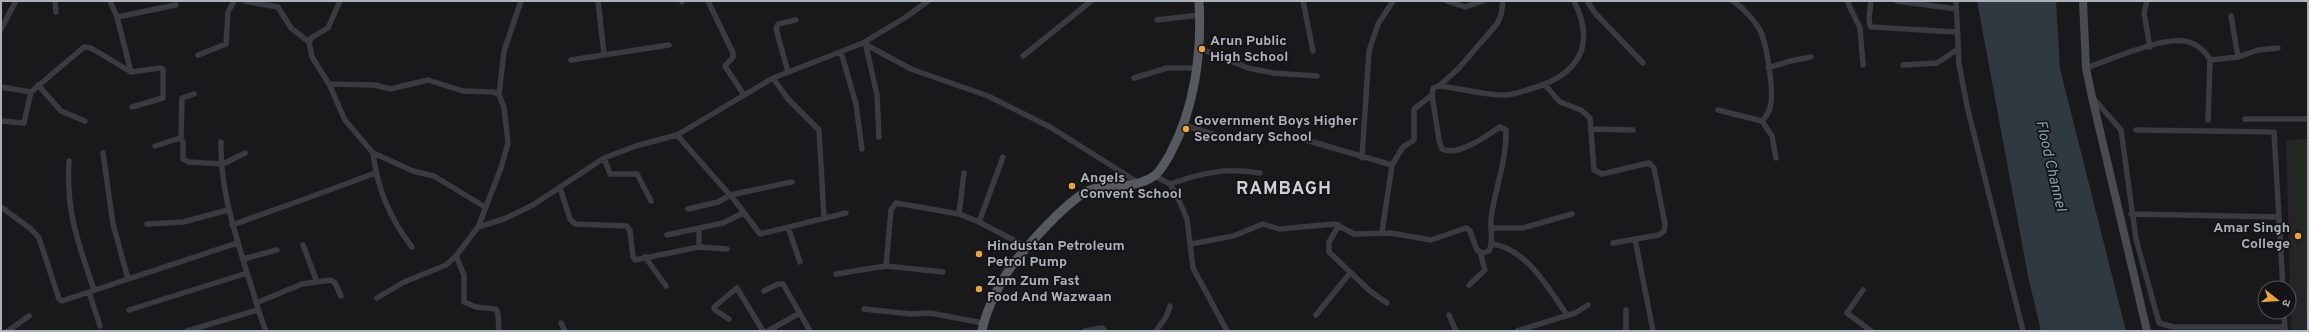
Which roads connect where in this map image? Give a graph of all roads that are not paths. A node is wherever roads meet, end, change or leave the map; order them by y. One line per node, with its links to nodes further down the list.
1 (16, 1): 35 (street)
2 (54, 1): 29 (street)
3 (110, 1): 32 (street)
4 (234, 1): 47 (street)
5 (245, 1): 37 (street)
6 (340, 1): 37 (street)
7 (521, 1): 71 (street)
8 (598, 1): 46 (street)
9 (708, 1): 72 (street)
10 (928, 1): 39 (street)
11 (1091, 1): 48 (street)
12 (1199, 1): 30 (main road)
13 (1303, 1): 44 (street)
14 (1393, 1): 100 (street)
15 (1447, 1): 16 (street)
16 (1483, 1)
17 (1504, 1): 67 (street)
18 (1574, 1): 66 (street)
19 (1587, 1): 53 (street)
20 (1733, 1): 57 (street)
21 (1847, 1): 54 (street)
22 (1871, 1): 36 (street)
23 (1897, 1): 28 (street)
24 (1956, 1): 28 (street)
25 (2083, 1): 58 (main road)
26 (2147, 1): 40 (street)
27 (176, 5): 32 (street)
28 (1956, 9): 36 (street)
29 (56, 12)
30 (1200, 15): 34 (street); 41 (main road)
31 (2230, 16): 50 (street)
32 (117, 17): 59 (street)
33 (796, 20): 60 (street)
34 (1157, 20)
35 (1, 29)
36 (1956, 32): 43 (street)
37 (309, 42): 64 (street)
38 (669, 45): 46 (street)
39 (865, 45): 45 (street); 89 (street); 110 (street)
40 (2150, 47): 52 (street); 58 (street)
41 (1199, 48): 56 (main road); 61 (street)
42 (2278, 48): 50 (street)
43 (1958, 49): 55 (street); 202 (street)
44 (1313, 51)
45 (840, 52): 60 (street); 94 (street)
46 (604, 54): 51 (street)
47 (198, 55)
48 (1023, 56)
49 (1811, 57): 57 (street)
50 (2238, 57): 52 (street)
51 (571, 60)
52 (2210, 60): 79 (street)
53 (1643, 62)
54 (1863, 65)
55 (1903, 65)
56 (1196, 68): 63 (street); 83 (main road)
57 (1768, 68): 82 (street)
58 (2086, 68): 74 (main road)
59 (131, 72): 65 (street); 75 (street)
60 (788, 72): 62 (street)
61 (1317, 76)
62 (773, 78): 72 (street); 124 (street)
63 (1134, 78)
64 (329, 84): 71 (street); 96 (street)
65 (38, 85): 69 (street); 81 (street)
66 (1545, 85): 67 (street); 84 (street)
67 (1439, 86): 73 (street)
68 (1, 87): 69 (street)
69 (31, 92): 80 (street)
70 (194, 94): 90 (street)
71 (499, 95): 116 (street)
72 (744, 95): 87 (street)
73 (1432, 95): 104 (street); 132 (street)
74 (2092, 97): 123 (street); 203 (main road)
75 (132, 107)
76 (1718, 110): 82 (street)
77 (2245, 119): 78 (street)
78 (2308, 119)
79 (2208, 120)
80 (1, 121)
81 (85, 121)
82 (1762, 122): 101 (street)
83 (1183, 125): 88 (street); 108 (main road)
84 (1592, 128): 85 (street); 136 (street)
85 (1633, 130)
86 (2136, 130): 125 (street)
87 (678, 135): 99 (street); 113 (street)
88 (1216, 135)
89 (879, 137)
90 (181, 138): 93 (street); 103 (street)
91 (1299, 138): 100 (street)
92 (220, 142): 103 (street)
93 (155, 146)
94 (862, 149)
95 (103, 153): 157 (street)
96 (373, 153): 105 (street); 116 (street)
97 (245, 154): 103 (street)
98 (1003, 157): 126 (street)
99 (604, 158): 112 (street); 114 (street)
100 (1362, 158): 104 (street)
101 (1776, 158)
102 (69, 161): 163 (street)
103 (220, 164): 118 (street)
104 (1392, 165): 134 (street)
105 (375, 173): 128 (street); 142 (street)
106 (964, 173): 121 (street)
107 (1260, 173): 111 (street)
108 (1155, 176): 110 (main road); 111 (street)
109 (792, 182): 113 (street)
110 (1139, 183): 144 (main road)
111 (1170, 184): 139 (street)
112 (560, 188): 130 (street); 149 (street)
113 (730, 195): 117 (street); 119 (street)
114 (651, 201)
115 (1, 207): 163 (street)
116 (485, 207): 130 (street)
117 (688, 209)
118 (228, 210): 127 (street); 128 (street)
119 (743, 213): 131 (street); 133 (street)
120 (846, 213): 124 (street)
121 (959, 214): 126 (street); 152 (street)
122 (1572, 214): 132 (street)
123 (2131, 214): 125 (street); 184 (street)
124 (824, 217): 131 (street)
125 (2280, 217): 158 (street)
126 (980, 222): 144 (street)
127 (147, 224)
128 (232, 225): 137 (street)
129 (1339, 225): 134 (street); 139 (street); 154 (street)
130 (478, 227): 148 (street)
131 (788, 227): 151 (street)
132 (1491, 228): 140 (street)
133 (700, 229): 135 (street); 143 (street)
134 (1382, 232): 147 (street)
135 (667, 235)
136 (1635, 239): 138 (street); 200 (street)
137 (237, 243): 150 (street); 157 (street)
138 (1613, 243)
139 (1191, 244): 196 (street)
140 (1492, 244): 147 (street); 178 (street)
141 (303, 245): 159 (street)
142 (412, 247)
143 (699, 247): 145 (street); 149 (street)
144 (1029, 248): 183 (main road)
145 (727, 249)
146 (277, 250): 150 (street)
147 (1480, 252): 160 (street)
148 (456, 256): 166 (street); 188 (street)
149 (645, 257): 161 (street)
150 (243, 259): 155 (street)
151 (800, 262)
152 (886, 266): 153 (street); 156 (street)
153 (942, 272)
154 (1350, 272): 168 (street); 176 (street)
155 (247, 273): 167 (street); 172 (street)
156 (836, 274)
157 (128, 279): 163 (street)
158 (2283, 280)
159 (317, 282): 165 (street); 167 (street)
160 (1469, 285)
161 (666, 286)
162 (1862, 290): 201 (street)
163 (92, 291): 182 (street)
164 (764, 291): 175 (street)
165 (341, 296)
166 (377, 298)
167 (256, 303): 173 (street)
168 (1387, 303)
169 (1588, 305): 178 (street)
170 (1170, 306): 195 (street)
171 (864, 309): 183 (street)
172 (129, 310)
173 (257, 310): 186 (street); 187 (street)
174 (1626, 310): 199 (street)
175 (800, 313): 191 (street); 192 (street)
176 (1316, 315)
177 (1449, 315): 197 (street)
178 (1567, 315): 198 (street)
179 (30, 316): 185 (street)
180 (729, 320): 190 (street)
181 (561, 323): 189 (street)
182 (100, 326)
183 (982, 329)
184 (2285, 329)
185 (8, 331)
186 (187, 331)
187 (266, 331)
188 (499, 331)
189 (565, 331)
190 (763, 331)
191 (768, 331)
192 (810, 331)
193 (1085, 331): 194 (street)
194 (1105, 331)
195 (1156, 331)
196 (1226, 331)
197 (1456, 331)
198 (1517, 331)
199 (1626, 331)
200 (1653, 331)
201 (1870, 331)
202 (2023, 331)
203 (2147, 331)

